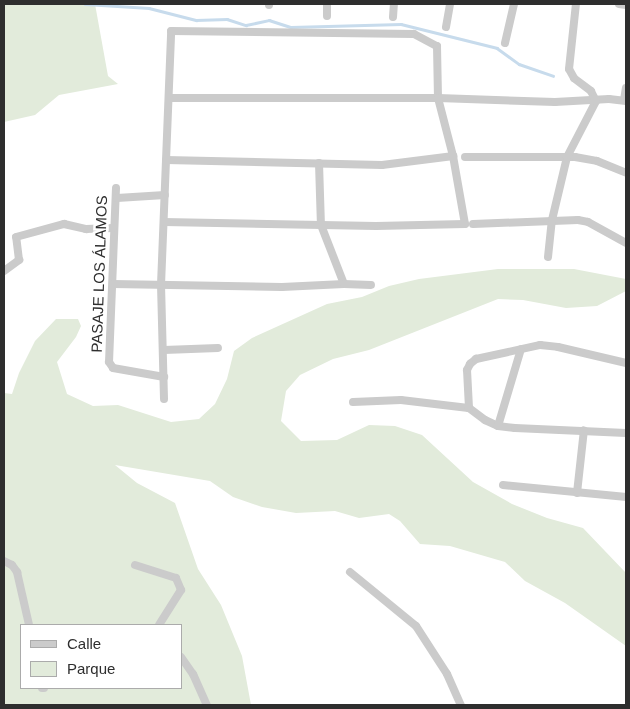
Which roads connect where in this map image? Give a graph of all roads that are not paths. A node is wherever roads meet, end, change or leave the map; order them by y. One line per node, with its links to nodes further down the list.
1 (327, 4): 8 (street)
2 (394, 4): 9 (street)
3 (450, 4): 10 (street)
4 (514, 4): 11 (street)
5 (576, 4): 15 (street)
6 (619, 4): 7 (street)
7 (626, 5)
8 (327, 16)
9 (393, 16)
10 (446, 27)
11 (505, 43)
12 (626, 88): 16 (street)
13 (170, 98): 14 (street); 14 (street); 20 (street)
14 (438, 98): 15 (street); 17 (street)
15 (596, 100): 16 (street); 19 (street)
16 (625, 101)
17 (453, 156): 21 (street); 29 (street)
18 (465, 157): 19 (street)
19 (567, 157): 22 (street); 26 (street)
20 (166, 160): 21 (street); 24 (street)
21 (319, 163): 29 (street)
22 (626, 174)
23 (116, 188): 25 (street, PASAJE LOS ÁLAMOS)
24 (165, 195): 25 (street); 27 (street)
25 (117, 198): 30 (street, PASAJE LOS ÁLAMOS)
26 (552, 220): 28 (street); 31 (street); 32 (street)
27 (164, 222): 29 (street); 36 (street)
28 (473, 224)
29 (321, 226): 35 (street)
30 (113, 228): 33 (street); 34 (street, PASAJE LOS ÁLAMOS)
31 (626, 243)
32 (548, 257)
33 (4, 271)
34 (113, 284): 36 (street); 42 (street, PASAJE LOS ÁLAMOS)
35 (344, 284): 36 (street); 37 (street)
36 (161, 285): 40 (street)
37 (371, 285)
38 (218, 348): 40 (street)
39 (521, 349): 41 (street); 45 (street); 46 (street)
40 (164, 350): 42 (street)
41 (626, 362)
42 (164, 377): 43 (street)
43 (164, 399)
44 (353, 402): 45 (street)
45 (469, 408): 46 (street)
46 (498, 426): 47 (street)
47 (584, 430): 48 (street); 50 (street)
48 (626, 433)
49 (503, 485): 50 (street)
50 (577, 492): 51 (street)
51 (626, 496)
52 (4, 561): 55 (street)
53 (135, 565): 56 (street)
54 (350, 572): 59 (street)
55 (29, 624)
56 (160, 624)
57 (182, 658): 58 (street)
58 (206, 705)
59 (461, 705)

